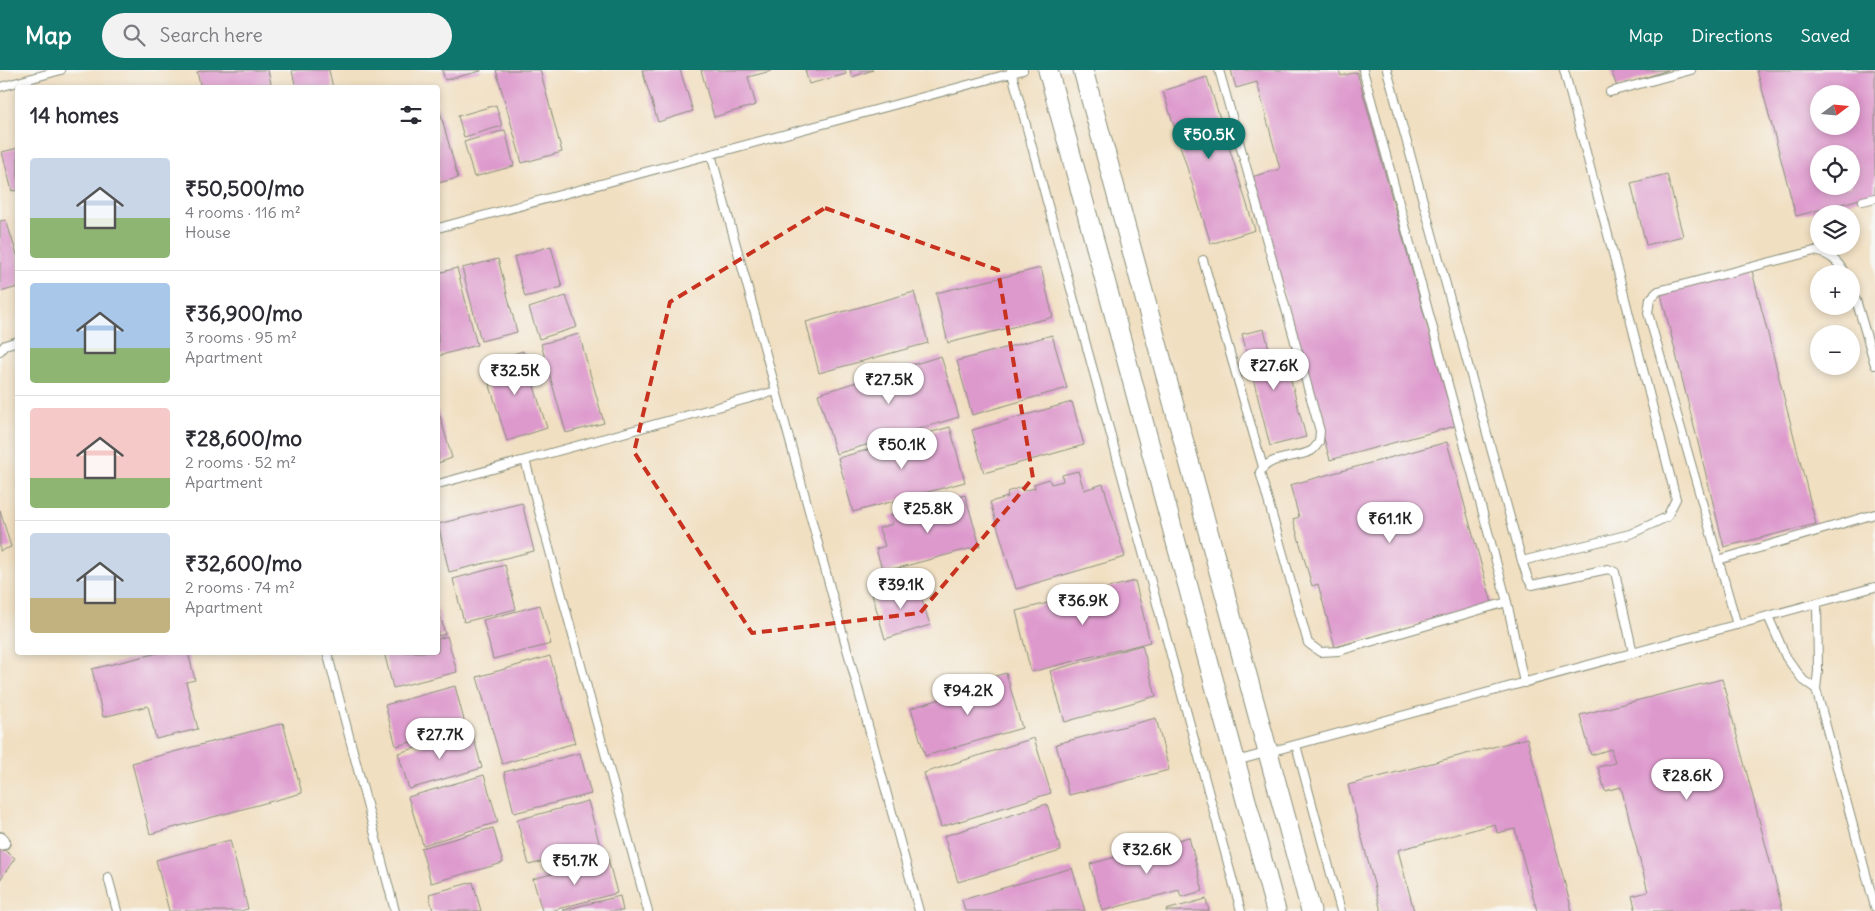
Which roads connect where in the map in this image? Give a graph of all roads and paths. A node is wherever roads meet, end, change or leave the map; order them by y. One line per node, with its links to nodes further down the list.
1 (61, 70): 11 (lane)
2 (1023, 70): 10 (lane)
3 (1048, 70): 41 (street)
4 (1083, 70): 40 (street)
5 (1219, 70): 25 (lane)
6 (1363, 70): 31 (lane)
7 (1387, 70): 29 (lane)
8 (1564, 70): 29 (lane)
9 (1691, 70): 12 (lane)
10 (1012, 71): 13 (lane); 48 (lane)
11 (0, 87)
12 (1610, 92)
13 (711, 154): 16 (lane); 23 (lane)
14 (1875, 198): 15 (lane)
15 (1863, 201)
16 (440, 227)
17 (1203, 260): 25 (lane)
18 (1840, 265): 28 (lane)
19 (1860, 313): 22 (lane)
20 (15, 342): 21 (lane)
21 (0, 351)
22 (1875, 365)
23 (776, 391): 24 (lane); 47 (lane)
24 (525, 460): 26 (lane); 46 (lane)
25 (1263, 467): 31 (lane)
26 (440, 483)
27 (1875, 514): 28 (lane)
28 (1718, 560): 34 (lane)
29 (1522, 561): 35 (lane)
30 (1875, 587): 32 (lane)
31 (1507, 602): 37 (lane)
32 (1816, 603): 33 (lane); 38 (lane)
33 (1768, 616): 34 (lane); 38 (lane)
34 (1737, 625): 35 (lane)
35 (1633, 653): 37 (lane)
36 (328, 655): 45 (lane)
37 (1524, 683): 39 (lane)
38 (1816, 689): 43 (lane)
39 (1296, 745): 40 (lane); 51 (lane)
40 (1268, 752): 41 (lane); 50 (street)
41 (1236, 761): 49 (street)
42 (108, 878): 44 (lane)
43 (1875, 907)
44 (117, 911)
45 (395, 911)
46 (648, 911)
47 (919, 911)
48 (1241, 911)
49 (1276, 911)
50 (1311, 911)
51 (1340, 911)

